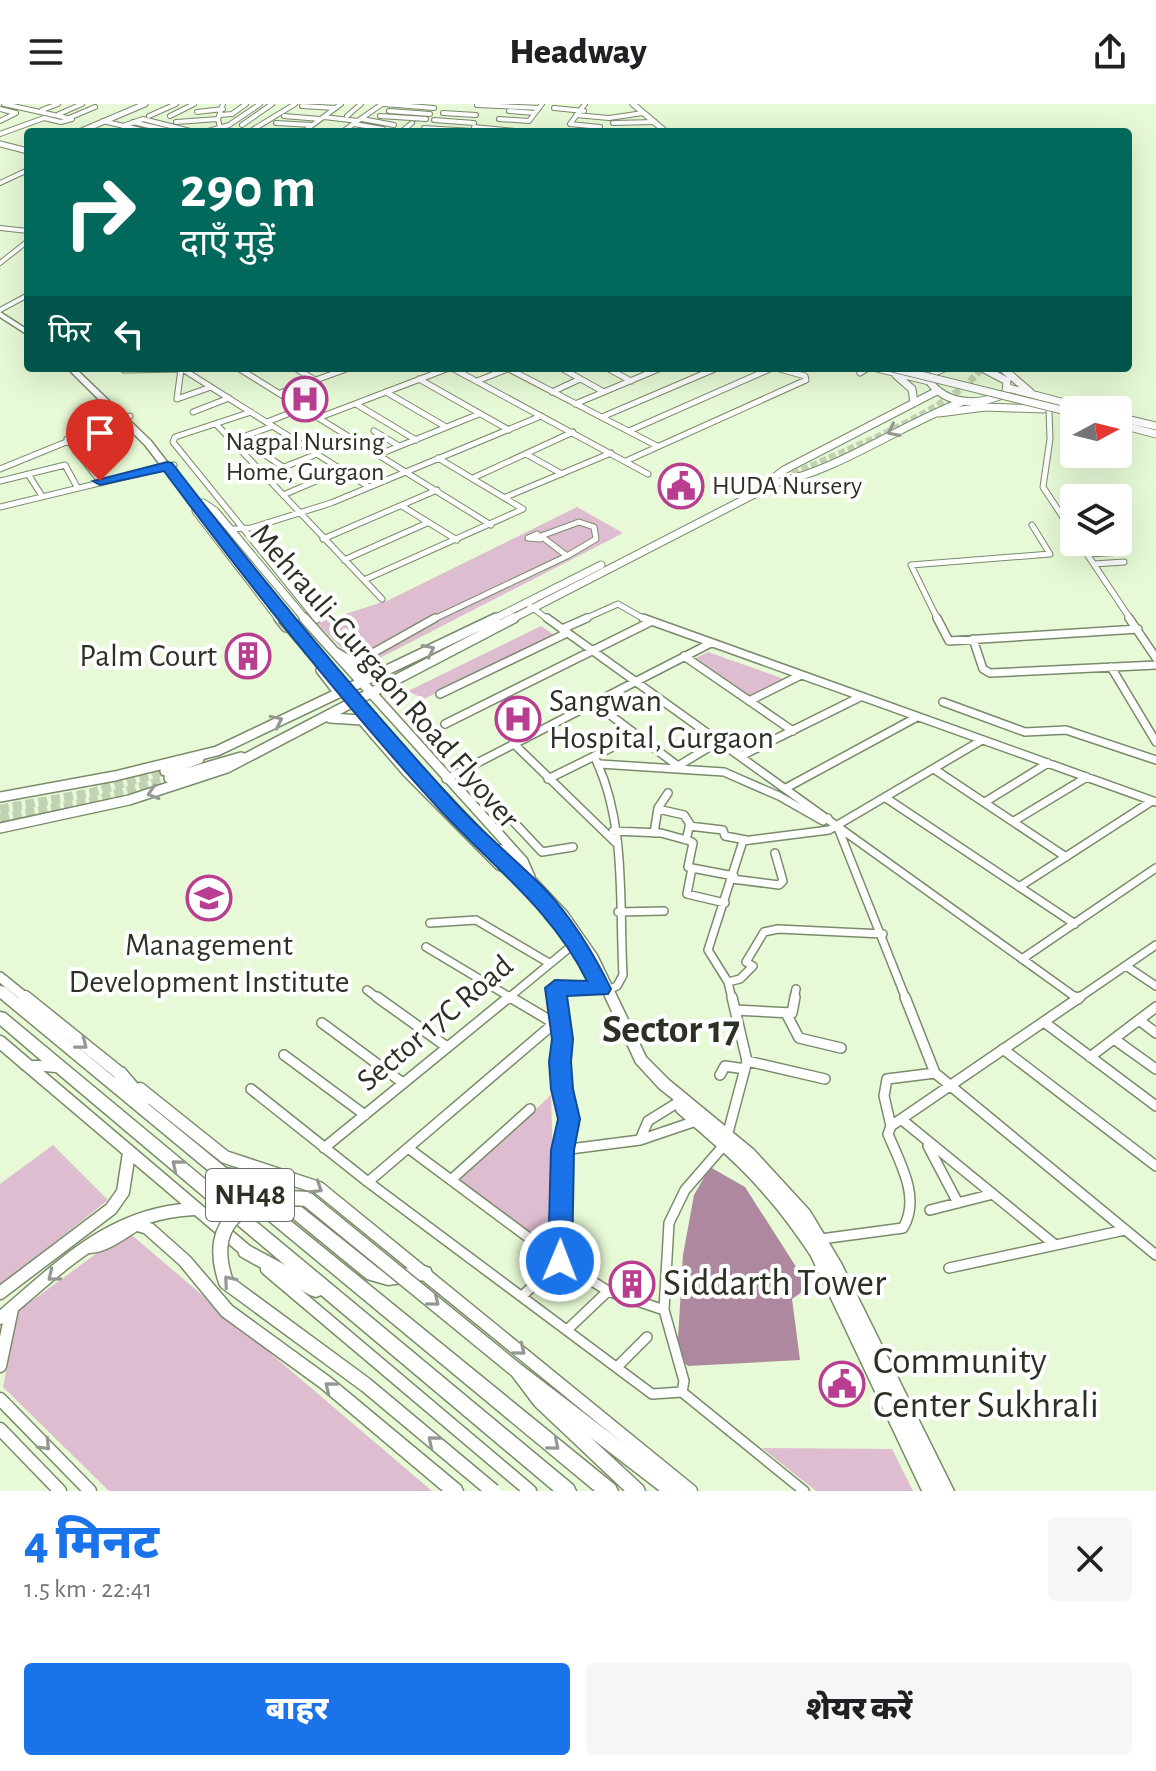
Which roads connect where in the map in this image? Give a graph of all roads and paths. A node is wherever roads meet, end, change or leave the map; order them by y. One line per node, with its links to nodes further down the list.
1 (4, 104): 21 (street)
2 (25, 104): 21 (street)
3 (58, 104): 29 (street)
4 (82, 104): 41 (street); 51 (street)
5 (145, 104): 56 (main road)
6 (177, 104): 22 (street); 35 (street)
7 (194, 104): 22 (street)
8 (246, 104): 27 (street)
9 (260, 104): 34 (street)
10 (272, 104): 59 (street)
11 (295, 104): 76 (street)
12 (330, 104): 18 (street)
13 (361, 104): 45 (street)
14 (383, 104): 23 (street); 60 (street)
15 (635, 104): 38 (main road); 84 (main road)
16 (223, 106): 33 (street); 47 (street)
17 (302, 106): 18 (street)
18 (339, 106): 48 (street)
19 (541, 106): 26 (street); 42 (street)
20 (556, 106): 32 (street)
21 (18, 107): 29 (street)
22 (189, 107): 69 (street)
23 (403, 107): 24 (street); 30 (street); 39 (street); 49 (street)
24 (434, 108)
25 (0, 109): 55 (street)
26 (477, 109): 28 (street); 37 (street); 82 (street)
27 (238, 110): 34 (street); 47 (street)
28 (496, 110)
29 (40, 111): 41 (street)
30 (389, 111)
31 (509, 111): 42 (street)
32 (579, 111): 40 (street); 43 (street); 67 (street)
33 (197, 112)
34 (250, 112): 59 (street)
35 (157, 113): 52 (street); 69 (street)
36 (298, 113): 48 (street)
37 (443, 113)
38 (643, 113): 43 (street); 61 (main road)
39 (430, 114)
40 (613, 114)
41 (57, 115): 51 (street)
42 (534, 115): 50 (street)
43 (623, 115): 54 (street)
44 (284, 116): 48 (street)
45 (347, 116)
46 (380, 116): 49 (street)
47 (219, 117): 58 (street); 74 (street)
48 (323, 117): 60 (street); 78 (street)
49 (397, 117): 70 (street); 81 (street)
50 (501, 117)
51 (69, 118): 86 (street)
52 (150, 118): 57 (street); 63 (street); 69 (street)
53 (434, 120): 82 (street)
54 (628, 120)
55 (0, 121)
56 (103, 121): 68 (street); 71 (main road)
57 (133, 122): 63 (street); 68 (street)
58 (185, 122): 69 (street); 73 (street)
59 (241, 122): 75 (street)
60 (356, 122): 65 (street); 79 (street); 80 (street)
61 (655, 122): 62 (street); 85 (main road)
62 (613, 123)
63 (144, 124): 69 (street)
64 (275, 124): 77 (street)
65 (394, 125)
66 (529, 125): 83 (street)
67 (600, 125)
68 (123, 126): 72 (street)
69 (174, 126)
70 (424, 126): 82 (street)
71 (87, 128)
72 (132, 128)
73 (213, 128)
74 (218, 128)
75 (221, 128)
76 (256, 128)
77 (301, 128)
78 (309, 128)
79 (348, 128)
80 (375, 128)
81 (407, 128)
82 (474, 128)
83 (529, 128)
84 (661, 128)
85 (661, 128)
86 (0, 134)
87 (1, 147): 88 (main road)
88 (24, 151)
89 (24, 172): 91 (street)
90 (0, 175): 91 (street)
91 (13, 176): 92 (street)
92 (0, 183)
93 (0, 228): 94 (street)
94 (24, 229)
95 (24, 244): 96 (street)
96 (0, 263)
97 (24, 299): 98 (street)
98 (0, 311): 99 (main road); 100 (main road)
99 (24, 325)
100 (24, 330)
101 (75, 372): 158 (main road)
102 (86, 372): 158 (main road)
103 (165, 372): 126 (street)
104 (184, 372): 133 (street)
105 (188, 372): 133 (street)
106 (245, 372): 139 (street)
107 (302, 372): 129 (street)
108 (335, 372): 129 (street)
109 (439, 372): 127 (street)
110 (458, 372): 130 (street)
111 (500, 372): 130 (street)
112 (517, 372): 137 (street)
113 (568, 372): 128 (street)
114 (614, 372): 131 (street)
115 (652, 372): 131 (street)
116 (708, 372): 159 (street)
117 (765, 372): 167 (street)
118 (790, 372): 175 (street)
119 (893, 372): 145 (main road)
120 (899, 372): 132 (main road)
121 (901, 372): 153 (main road, bridge)
122 (926, 372): 148 (main road, bridge)
123 (935, 372): 132 (main road)
124 (995, 372): 134 (main road)
125 (1007, 372): 140 (main road)
126 (164, 377)
127 (419, 379): 136 (street); 155 (street)
128 (580, 379): 137 (street); 138 (street)
129 (315, 380): 139 (street)
130 (477, 381): 156 (street)
131 (631, 381): 138 (street)
132 (929, 381): 135 (main road)
133 (211, 387): 141 (street)
134 (1008, 388): 140 (main road); 142 (main road)
135 (937, 391): 143 (main road); 145 (main road)
136 (386, 392): 146 (street); 164 (street)
137 (552, 392): 147 (street)
138 (604, 392): 147 (street)
139 (280, 393): 149 (street)
140 (1036, 396): 144 (main road)
141 (229, 398): 151 (street); 152 (street)
142 (994, 399): 143 (main road); 150 (main road)
143 (964, 401): 157 (main road)
144 (1060, 402)
145 (914, 403): 197 (main road)
146 (356, 404): 160 (street); 172 (street)
147 (574, 404): 159 (street)
148 (1060, 405)
149 (303, 408): 160 (street); 162 (street)
150 (1046, 410): 154 (main road); 157 (main road); 208 (street)
151 (193, 412)
152 (251, 412): 161 (street); 162 (street)
153 (1060, 412)
154 (1060, 412)
155 (479, 414): 164 (street); 165 (street)
156 (541, 416): 165 (street); 168 (street)
157 (924, 416): 197 (main road, one-way to 197)
158 (126, 417): 171 (street); 184 (main road, Mehrauli-Gurgaon Road Flyover)
159 (602, 417): 167 (street)
160 (318, 418): 178 (street)
161 (216, 424): 173 (street); 213 (street)
162 (270, 424): 170 (street); 177 (street)
163 (1132, 426): 169 (main road)
164 (446, 427): 172 (street)
165 (509, 430): 180 (street)
166 (374, 431): 174 (street)
167 (629, 431): 175 (street)
168 (573, 432): 176 (street); 179 (street)
169 (1156, 432)
170 (240, 438): 173 (street); 185 (street)
171 (67, 439): 181 (street); 186 (street)
172 (416, 440): 174 (street)
173 (232, 441): 193 (street)
174 (399, 446): 178 (street)
175 (657, 446): 182 (street)
176 (611, 453): 182 (street); 191 (street)
177 (317, 454): 185 (street); 187 (street)
178 (380, 454): 188 (street)
179 (526, 454): 191 (street); 194 (street)
180 (438, 458): 188 (street); 194 (street)
181 (83, 460): 183 (street); 196 (street)
182 (626, 461): 192 (street)
183 (65, 465): 190 (street); 198 (street)
184 (170, 466): 196 (street); 205 (main road, Mehrauli-Gurgaon Road Flyover)
185 (283, 467): 193 (street)
186 (0, 469)
187 (342, 470): 199 (street); 202 (street)
188 (406, 471): 199 (street); 200 (street)
189 (791, 473): 197 (main road)
190 (28, 474): 195 (street); 203 (street)
191 (562, 474): 204 (street)
192 (648, 474)
193 (264, 475): 202 (street)
194 (473, 478): 204 (street)
195 (0, 481)
196 (100, 481): 198 (street)
197 (774, 482): 224 (main road)
198 (77, 487): 203 (street)
199 (369, 487): 209 (street)
200 (437, 490): 207 (street); 211 (street)
201 (0, 495): 206 (street)
202 (283, 495): 209 (street)
203 (42, 496): 206 (street)
204 (506, 498): 211 (street)
205 (200, 504): 214 (main road, Mehrauli-Gurgaon Road Flyover); 239 (main road)
206 (3, 506)
207 (402, 506): 210 (street); 215 (street)
208 (1060, 513)
209 (302, 515): 213 (street); 215 (street)
210 (427, 523): 216 (street); 219 (street)
211 (491, 525): 216 (street)
212 (1032, 525): 229 (street)
213 (244, 531): 214 (street); 214 (street); 225 (street)
214 (229, 535): 231 (main road); 295 (main road, Mehrauli-Gurgaon Road Flyover, bridge)
215 (323, 539): 219 (street)
216 (457, 540): 222 (street)
217 (567, 556): 217 (street); 235 (street)
218 (1089, 556): 221 (street)
219 (344, 560): 222 (street)
220 (1124, 562): 221 (street)
221 (1094, 564): 227 (street)
222 (364, 580): 223 (street)
223 (382, 599)
224 (528, 604): 228 (street); 240 (main road, one-way to 224); 246 (main road)
225 (317, 620)
226 (650, 622): 228 (street); 230 (street); 232 (street)
227 (1138, 629): 229 (street); 234 (street)
228 (564, 631): 232 (street); 245 (street)
229 (973, 639): 238 (street)
230 (709, 644): 233 (street); 241 (street)
231 (332, 651): 235 (main road); 236 (main road)
232 (592, 652): 242 (street); 255 (street)
233 (684, 656): 242 (street); 248 (street)
234 (1156, 658)
235 (355, 663): 240 (main road)
236 (343, 665): 239 (main road); 243 (main road)
237 (1156, 665): 238 (street)
238 (1111, 667): 262 (street)
239 (323, 672): 244 (main road)
240 (382, 675): 243 (main road)
241 (801, 675): 247 (street); 248 (street)
242 (634, 681): 250 (street); 260 (street)
243 (359, 684): 244 (main road); 246 (main road)
244 (338, 692): 249 (main road)
245 (440, 694)
246 (370, 695): 252 (main road); 254 (main road)
247 (860, 697): 253 (street); 257 (street)
248 (749, 701): 257 (street)
249 (317, 702): 259 (main road); 264 (main road, one-way to 249)
250 (593, 702): 258 (street); 263 (street)
251 (943, 702): 268 (street)
252 (388, 716): 256 (main road); 276 (main road)
253 (917, 717): 261 (street); 277 (street)
254 (327, 718): 256 (main road); 259 (main road)
255 (445, 724)
256 (366, 725): 300 (main road)
257 (793, 731): 267 (street)
258 (635, 736): 266 (street); 271 (street)
259 (292, 737): 265 (main road)
260 (721, 740): 267 (street); 271 (street)
261 (982, 740): 269 (street); 273 (street)
262 (1156, 742)
263 (513, 743): 272 (street); 275 (street)
264 (217, 751): 265 (main road); 279 (main road)
265 (252, 755): 288 (main road, one-way to 288)
266 (594, 756): 270 (street); 275 (street)
267 (741, 756): 277 (street)
268 (1156, 760)
269 (1048, 763): 274 (street); 281 (street)
270 (600, 764): 271 (street); 289 (street)
271 (677, 767): 284 (street)
272 (464, 769): 276 (street); 294 (street)
273 (934, 769): 280 (street); 281 (street)
274 (1087, 777): 282 (street); 285 (street)
275 (548, 779): 293 (street)
276 (444, 780): 302 (main road)
277 (786, 788): 284 (street)
278 (668, 793): 283 (street)
279 (0, 797)
280 (886, 798): 287 (street); 303 (street)
281 (985, 802): 285 (street)
282 (1154, 802): 297 (street)
283 (658, 809): 286 (street); 290 (street)
284 (828, 818): 287 (street)
285 (1014, 821): 297 (street)
286 (689, 826): 291 (street); 292 (street)
287 (837, 826): 292 (street); 309 (street); 313 (street)
288 (0, 828)
289 (613, 831): 290 (street); 293 (street)
290 (654, 833): 291 (street)
291 (686, 840): 298 (street)
292 (746, 840): 301 (street)
293 (615, 842): 306 (street)
294 (573, 847)
295 (498, 850): 300 (main road, Mehrauli-Gurgaon Road Flyover); 302 (main road, Mehrauli-Gurgaon Road Flyover)
296 (775, 853): 301 (street)
297 (1066, 857): 303 (street)
298 (692, 868): 301 (street); 304 (street)
299 (1156, 868): 308 (street)
300 (513, 870): 310 (main road, Mehrauli-Gurgaon Road Flyover)
301 (733, 877): 304 (street)
302 (531, 880): 310 (main road, Mehrauli-Gurgaon Road Flyover)
303 (1019, 887): 308 (street)
304 (725, 903): 317 (street)
305 (664, 911): 306 (street)
306 (618, 912): 321 (street)
307 (430, 923): 314 (street)
308 (1075, 924): 313 (street)
309 (883, 934): 317 (street); 345 (street)
310 (577, 941): 314 (street, Sector 17C Road); 321 (main road)
311 (426, 947): 323 (street)
312 (1155, 948): 315 (street)
313 (1022, 959): 324 (street)
314 (549, 963): 323 (street, Sector 17C Road)
315 (1126, 966): 318 (street); 324 (street)
316 (0, 977): 344 (main road, one-way to 344)
317 (728, 982): 326 (street)
318 (1156, 986)
319 (796, 989): 327 (street)
320 (367, 990): 335 (street)
321 (604, 990): 353 (main road); 362 (main road); 366 (street)
322 (0, 991): 359 (highway, NH48)
323 (511, 997): 335 (street, Sector 17C Road); 365 (street)
324 (1078, 999): 330 (street)
325 (1156, 1007): 329 (street)
326 (735, 1010): 327 (street); 342 (street)
327 (787, 1015): 336 (street)
328 (0, 1017): 340 (highway, NH48)
329 (1139, 1020): 332 (street); 333 (street)
330 (1044, 1022): 337 (street); 339 (street)
331 (322, 1023): 349 (street)
332 (1156, 1033)
333 (1114, 1039): 339 (street); 343 (street)
334 (0, 1042): 341 (main road)
335 (447, 1047): 349 (street, Sector 17C Road)
336 (841, 1048)
337 (1003, 1049): 350 (street); 368 (street)
338 (284, 1055): 356 (street)
339 (1090, 1057): 354 (street)
340 (56, 1064): 341 (highway); 347 (highway, NH48)
341 (27, 1065): 352 (main road)
342 (746, 1065): 346 (street); 348 (street); 362 (street)
343 (1156, 1069)
344 (119, 1072): 359 (highway); 384 (main road, one-way to 384)
345 (935, 1073): 350 (street); 360 (street)
346 (720, 1075)
347 (74, 1079): 352 (main road); 388 (highway, NH48, one-way to 347)
348 (825, 1079)
349 (403, 1083): 356 (street, Sector 17C Road)
350 (949, 1087): 357 (street); 376 (street)
351 (251, 1089): 364 (street)
352 (66, 1099): 367 (main road)
353 (677, 1103): 358 (main road); 361 (street)
354 (1156, 1106)
355 (530, 1109): 370 (street)
356 (365, 1115): 364 (street, Sector 17C Road)
357 (901, 1119): 360 (street); 363 (street)
358 (696, 1121): 361 (street); 362 (main road)
359 (164, 1125): 369 (highway, NH48)
360 (891, 1126): 377 (street)
361 (640, 1140): 366 (street)
362 (727, 1140): 377 (main road); 390 (street); 400 (main road)
363 (925, 1140): 372 (street); 373 (street)
364 (324, 1148): 371 (street)
365 (408, 1148): 370 (street); 371 (street)
366 (562, 1150): 382 (street)
367 (129, 1153): 374 (main road); 386 (main road)
368 (1156, 1166)
369 (224, 1173): 384 (highway); 407 (highway, NH48, one-way to 407)
370 (452, 1179): 382 (street)
371 (368, 1182): 387 (street)
372 (993, 1194): 373 (street); 378 (street)
373 (958, 1203): 375 (street)
374 (194, 1209): 379 (main road); 380 (main road)
375 (930, 1210)
376 (1125, 1230): 378 (street); 381 (street)
377 (821, 1239): 400 (main road)
378 (1054, 1244): 383 (street)
379 (87, 1248): 389 (main road, one-way to 389); 403 (main road, one-way to 379)
380 (246, 1251): 388 (highway); 405 (main road)
381 (1156, 1255)
382 (560, 1261): 385 (street); 387 (street)
383 (949, 1268)
384 (424, 1273): 410 (main road, one-way to 410)
385 (608, 1291): 390 (street); 392 (street)
386 (0, 1293)
387 (522, 1296): 392 (street)
388 (344, 1305): 406 (highway, NH48)
389 (12, 1309): 391 (main road); 394 (main road)
390 (664, 1310): 397 (street)
391 (0, 1318)
392 (568, 1329): 395 (street)
393 (647, 1337): 395 (street)
394 (0, 1366)
395 (618, 1366): 397 (street)
396 (515, 1369): 404 (main road, one-way to 396, bridge); 408 (main road); 409 (main road)
397 (682, 1392): 411 (street)
398 (0, 1399): 402 (main road, one-way to 402)
399 (0, 1429): 401 (main road)
400 (924, 1463): 412 (main road); 413 (main road)
401 (60, 1491)
402 (90, 1491)
403 (455, 1491)
404 (493, 1491)
405 (530, 1491)
406 (567, 1491)
407 (609, 1491)
408 (637, 1491)
409 (673, 1491)
410 (691, 1491)
411 (804, 1491)
412 (930, 1491)
413 (946, 1491)

